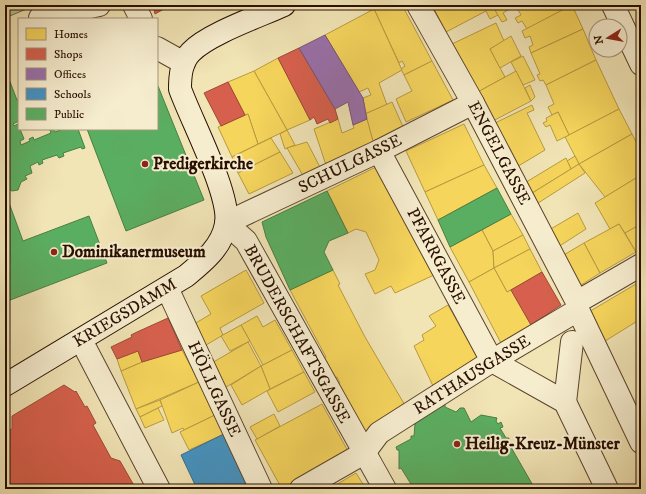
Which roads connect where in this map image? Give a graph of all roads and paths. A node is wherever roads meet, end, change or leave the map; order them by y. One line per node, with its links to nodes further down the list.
1 (99, 5): 6 (street)
2 (134, 5): 7 (street)
3 (284, 5): 9 (street)
4 (418, 5): 11 (street, ENGELGASSE)
5 (621, 8): 10 (street)
6 (40, 18)
7 (140, 18)
8 (158, 49): 9 (street)
9 (184, 63): 13 (street)
10 (641, 64)
11 (473, 103): 12 (street, SCHULGASSE); 16 (street, ENGELGASSE)
12 (379, 151): 13 (street, SCHULGASSE); 19 (street, PFARRGASSE)
13 (226, 223): 15 (street, KRIEGSDAMM); 23 (street, BRUDERSCHAFTSGASSE)
14 (641, 265): 16 (street, RATHAUSGASSE)
15 (167, 288): 17 (street, KRIEGSDAMM); 25 (street, HÖLLGASSE)
16 (578, 306): 19 (street, RATHAUSGASSE); 22 (street, ENGELGASSE)
17 (81, 340): 20 (street, KRIEGSDAMM); 24 (street)
18 (572, 342): 21 (street)
19 (492, 361): 21 (street); 23 (street, RATHAUSGASSE)
20 (5, 385)
21 (565, 402): 28 (street)
22 (641, 442)
23 (364, 453): 26 (street, RATHAUSGASSE); 27 (street, BRUDERSCHAFTSGASSE)
24 (159, 489)
25 (261, 489)
26 (301, 489)
27 (385, 489)
28 (607, 489)

